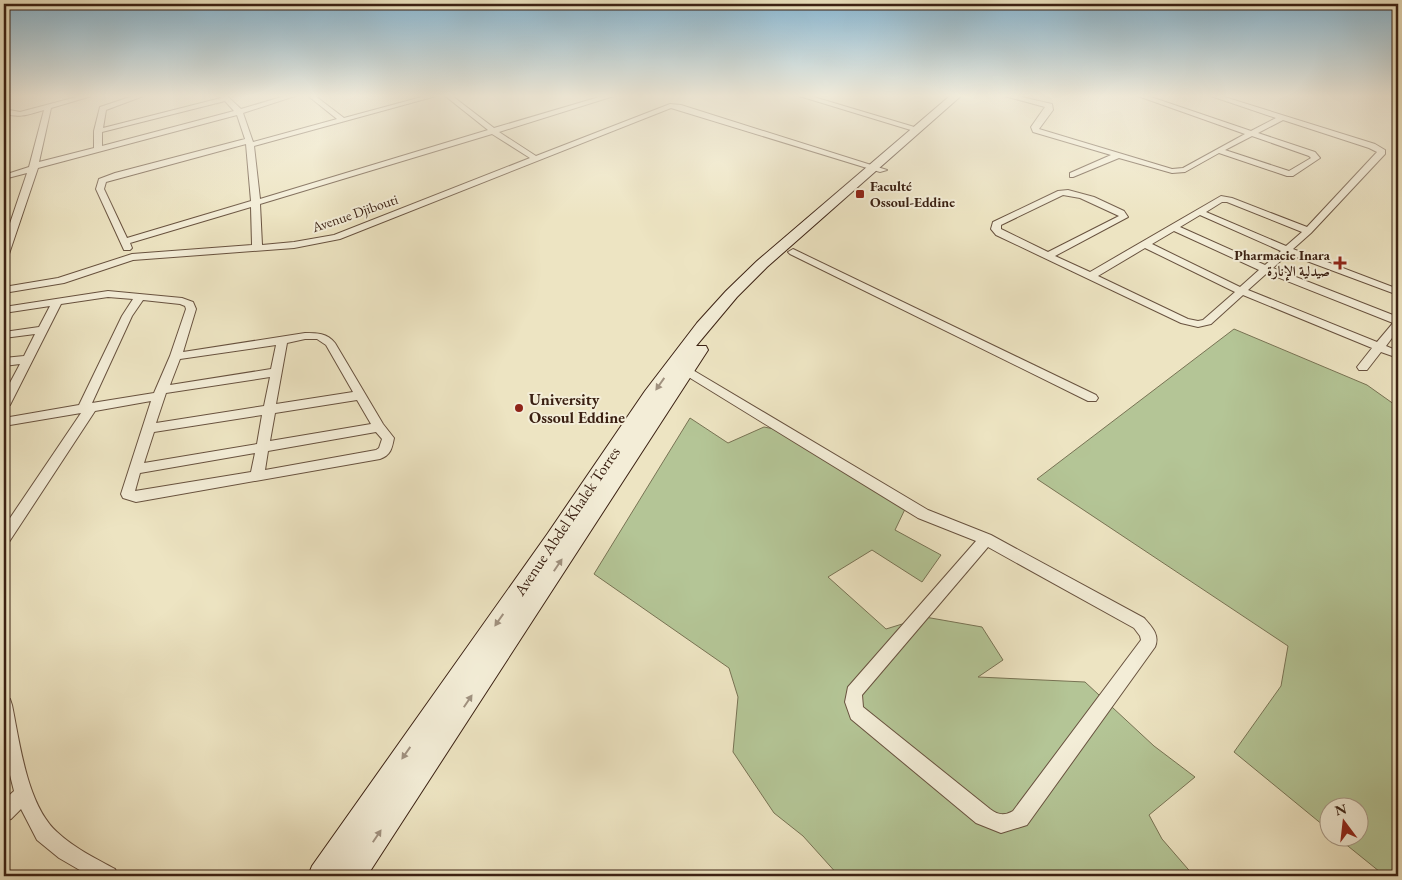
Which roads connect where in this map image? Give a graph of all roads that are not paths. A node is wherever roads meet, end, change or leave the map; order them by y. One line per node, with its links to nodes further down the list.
1 (41, 136): 21 (street)
2 (98, 136): 17 (street)
3 (148, 136): 17 (street)
4 (247, 136): 16 (street)
5 (277, 136): 16 (street)
6 (476, 136): 25 (street)
7 (501, 136): 20 (street)
8 (594, 136): 20 (street, Avenue Djibouti)
9 (773, 136): 22 (street, Avenue Djibouti)
10 (910, 136): 22 (main road, Avenue Abdel Khalek Torres)
11 (917, 136): 22 (main road, Avenue Abdel Khalek Torres)
12 (1055, 136): 19 (street)
13 (1246, 136): 18 (street)
14 (1261, 136): 18 (street)
15 (1337, 136): 28 (street)
16 (249, 143): 25 (street); 29 (street)
17 (98, 149): 21 (street)
18 (1218, 150): 19 (street)
19 (1119, 156): 23 (street)
20 (536, 159): 31 (street, Avenue Djibouti)
21 (34, 167): 24 (street); 34 (street)
22 (878, 168): 33 (main road, Avenue Abdel Khalek Torres); 76 (main road, Avenue Abdel Khalek Torres, one-way to 76)
23 (1073, 175)
24 (4, 177)
25 (255, 202): 29 (street); 31 (street)
26 (1199, 212): 27 (street); 28 (street); 32 (street)
27 (1175, 228): 30 (street); 37 (street)
28 (1308, 231): 32 (street)
29 (124, 242): 36 (street)
30 (1147, 245): 38 (street); 40 (street)
31 (257, 247): 36 (street, Avenue Djibouti)
32 (1287, 250): 37 (street); 41 (street)
33 (793, 252): 55 (main road, Avenue Abdel Khalek Torres); 60 (street)
34 (4, 254)
35 (1048, 256): 35 (street); 38 (street)
36 (132, 257): 39 (street, Avenue Djibouti)
37 (1266, 269): 40 (street); 45 (street)
38 (1091, 276): 40 (street)
39 (4, 290)
40 (1241, 291): 49 (street)
41 (1398, 292)
42 (141, 296): 43 (street); 51 (street); 62 (street)
43 (57, 302): 44 (street); 46 (street)
44 (4, 310)
45 (1398, 322): 49 (street)
46 (43, 330): 47 (street); 52 (street)
47 (4, 335)
48 (282, 341): 51 (street); 56 (street); 59 (street)
49 (1376, 348): 50 (street); 54 (street)
50 (1398, 355)
51 (176, 356): 58 (street)
52 (27, 359): 53 (street); 57 (street)
53 (4, 362)
54 (1362, 367)
55 (686, 370): 71 (street); 77 (main road, Avenue Abdel Khalek Torres, one-way to 55)
56 (276, 372): 58 (street); 63 (street)
57 (8, 391): 61 (street)
58 (161, 393): 62 (street); 66 (street)
59 (361, 395): 63 (street); 65 (street)
60 (1092, 398)
61 (4, 405)
62 (88, 408): 64 (street); 70 (street)
63 (269, 409): 66 (street); 67 (street)
64 (4, 422)
65 (379, 427): 67 (street); 69 (street)
66 (150, 428): 68 (street)
67 (262, 447): 68 (street); 69 (street)
68 (135, 469): 69 (street)
69 (258, 476)
70 (4, 538)
71 (986, 539): 71 (street)
72 (4, 705): 73 (street)
73 (25, 793): 74 (street); 75 (street)
74 (4, 812)
75 (108, 876)
76 (322, 876)
77 (350, 876)

